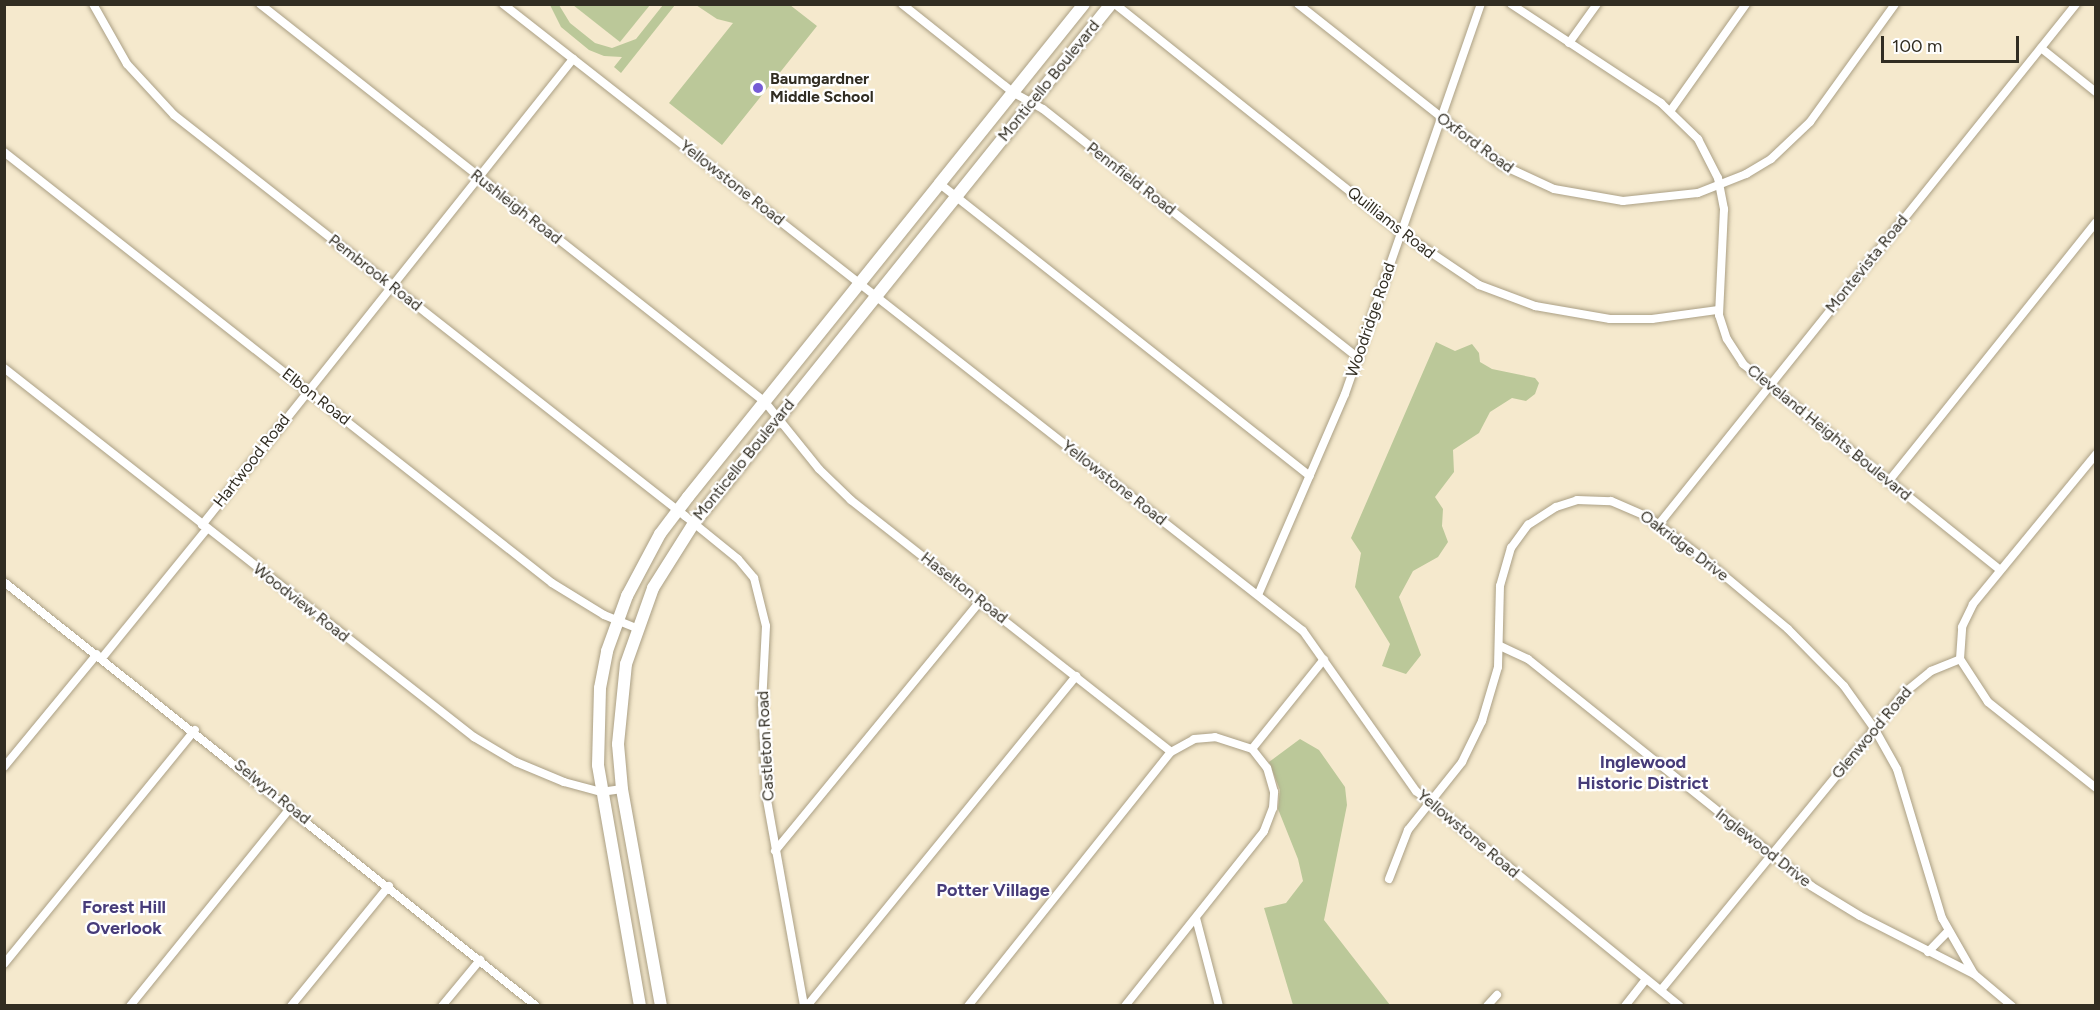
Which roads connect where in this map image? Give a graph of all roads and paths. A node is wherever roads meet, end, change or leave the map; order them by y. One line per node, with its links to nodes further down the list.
1 (93, 4): 30 (street, Pembrook Road)
2 (260, 4): 23 (street, Rushleigh Road)
3 (503, 4): 16 (street, Yellowstone Road)
4 (902, 4): 18 (street, Pennfield Road)
5 (1084, 4): 18 (main road, Monticello Boulevard)
6 (1113, 4): 19 (main road, Monticello Boulevard); 28 (street, Quilliams Road)
7 (1298, 4): 21 (street, Oxford Road)
8 (1481, 4): 21 (street, Woodridge Road)
9 (1511, 4): 14 (street, Cleveland Heights Boulevard)
10 (1597, 4): 14 (street)
11 (1746, 4): 20 (street)
12 (1895, 4): 25 (street, Oxford Road)
13 (2076, 4): 15 (street, Montevista Road)
14 (1569, 43): 20 (street, Cleveland Heights Boulevard)
15 (2041, 48): 17 (street); 35 (street, Montevista Road)
16 (573, 59): 23 (street, Hartwood Road); 29 (street, Yellowstone Road)
17 (2096, 92)
18 (1014, 93): 19 (street, Pennfield Road); 24 (main road, Monticello Boulevard)
19 (1033, 102): 26 (main road, Monticello Boulevard); 33 (street, Pennfield Road)
20 (1671, 110): 25 (street, Cleveland Heights Boulevard)
21 (1441, 118): 25 (street, Oxford Road); 28 (street, Woodridge Road)
22 (4, 152): 36 (street, Elbon Road)
23 (478, 178): 30 (street, Hartwood Road); 37 (street, Rushleigh Road)
24 (940, 184): 26 (street); 29 (main road, Monticello Boulevard)
25 (1720, 185): 32 (street, Cleveland Heights Boulevard)
26 (956, 197): 31 (main road, Monticello Boulevard); 39 (street)
27 (2096, 222): 40 (street)
28 (1402, 233): 32 (street, Quilliams Road); 33 (street, Woodridge Road)
29 (859, 283): 31 (street, Yellowstone Road); 37 (main road, Monticello Boulevard)
30 (392, 286): 36 (street, Hartwood Road); 41 (street, Pembrook Road)
31 (876, 296): 37 (main road, Monticello Boulevard); 46 (street, Yellowstone Road)
32 (1718, 310): 35 (street, Cleveland Heights Boulevard)
33 (1358, 358): 39 (street, Woodridge Road)
34 (4, 368): 43 (street, Woodview Road)
35 (1768, 387): 40 (street, Cleveland Heights Boulevard); 42 (street, Montevista Road)
36 (308, 390): 43 (street, Hartwood Road); 48 (street, Elbon Road)
37 (772, 409): 41 (main road, Monticello Boulevard); 41 (main road, Monticello Boulevard); 47 (street, Haselton Road)
38 (2094, 461): 44 (street)
39 (1310, 476): 46 (street, Woodridge Road)
40 (1887, 482): 44 (street, Cleveland Heights Boulevard)
41 (686, 517): 48 (main road, Monticello Boulevard); 49 (main road, Monticello Boulevard); 65 (street, Castleton Road)
42 (1659, 524): 50 (street, Oakridge Drive); 55 (street, Oakridge Drive)
43 (204, 527): 51 (street, Hartwood Road); 62 (street, Woodview Road)
44 (2000, 570): 52 (street)
45 (4, 582): 51 (street, Selwyn Road)
46 (1258, 595): 53 (street, Yellowstone Road)
47 (980, 601): 54 (street, Haselton Road); 65 (street)
48 (617, 621): 49 (street, Elbon Road); 62 (main road, Monticello Boulevard)
49 (637, 628): 61 (main road, Monticello Boulevard)
50 (1500, 646): 63 (street, Oakridge Drive); 66 (street, Inglewood Drive)
51 (100, 656): 56 (street, Selwyn Road); 59 (street, Hartwood Road)
52 (1960, 658): 55 (street, Glenwood Road); 60 (street)
53 (1324, 659): 57 (street); 63 (street, Yellowstone Road)
54 (1076, 676): 58 (street, Haselton Road); 84 (street)
55 (1874, 728): 66 (street, Glenwood Road); 70 (street, Oakridge Drive)
56 (195, 730): 64 (street, Selwyn Road); 73 (street)
57 (1252, 749): 58 (street); 69 (street)
58 (1171, 752): 85 (street)
59 (4, 767)
60 (2096, 788)
61 (622, 789): 62 (street, Woodview Road); 83 (main road, Monticello Boulevard)
62 (601, 792): 82 (main road, Monticello Boulevard)
63 (1430, 804): 67 (street, Oakridge Drive); 75 (street, Yellowstone Road)
64 (291, 807): 68 (street, Selwyn Road); 78 (street)
65 (775, 851): 84 (street, Castleton Road)
66 (1771, 855): 71 (street, Inglewood Drive); 76 (street, Glenwood Road)
67 (1389, 879)
68 (389, 886): 72 (street, Selwyn Road); 79 (street)
69 (1196, 918): 86 (street); 87 (street)
70 (1948, 931): 71 (street); 74 (street, Oakridge Drive)
71 (1928, 952): 74 (street, Inglewood Drive)
72 (480, 960): 80 (street); 81 (street, Selwyn Road)
73 (4, 964)
74 (1974, 974): 91 (street, Inglewood Drive)
75 (1647, 979): 76 (street, Yellowstone Road); 89 (street)
76 (1661, 990): 90 (street, Yellowstone Road)
77 (1497, 995): 88 (street)
78 (130, 1005)
79 (291, 1005)
80 (442, 1005)
81 (536, 1005)
82 (640, 1005)
83 (661, 1005)
84 (806, 1005)
85 (968, 1005)
86 (1125, 1005)
87 (1220, 1005)
88 (1487, 1005)
89 (1625, 1005)
90 (1680, 1005)
91 (2012, 1005)

